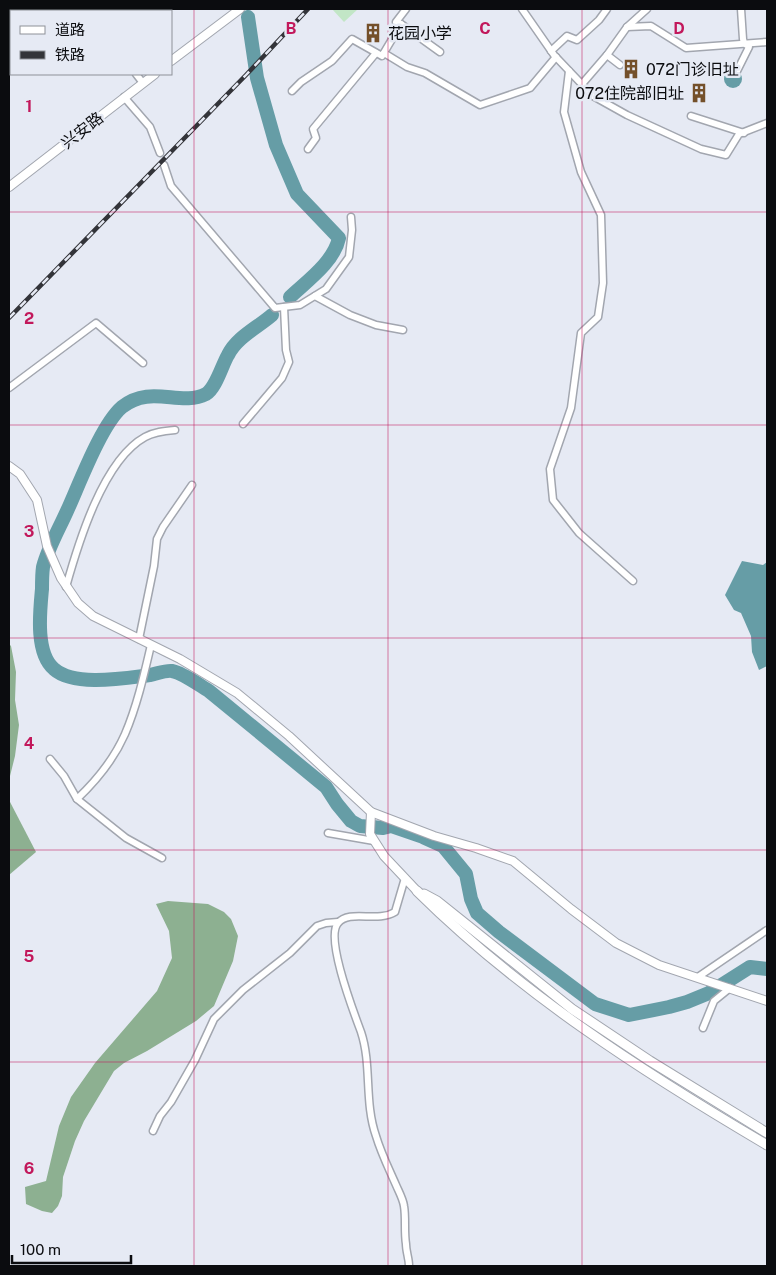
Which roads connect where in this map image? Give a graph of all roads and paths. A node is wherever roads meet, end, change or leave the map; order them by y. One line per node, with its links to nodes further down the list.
1 (240, 9): 16 (street)
2 (406, 9): 7 (street)
3 (522, 9): 14 (street)
4 (607, 9): 14 (street)
5 (647, 9): 8 (street)
6 (741, 9): 10 (street)
7 (401, 24): 11 (street); 13 (street)
8 (627, 27): 10 (street); 15 (street)
9 (767, 42): 10 (street)
10 (744, 43): 19 (street)
11 (440, 52)
12 (376, 53): 13 (street); 24 (street); 29 (street)
13 (384, 53): 14 (street)
14 (554, 54): 18 (street)
15 (607, 55): 17 (street); 23 (street)
16 (172, 60)
17 (620, 65)
18 (569, 71): 23 (street); 43 (street)
19 (737, 71)
20 (137, 75): 22 (street)
21 (154, 75): 22 (street, 兴安路)
22 (143, 82): 25 (street, 兴安路)
23 (582, 84): 28 (street)
24 (292, 91)
25 (124, 97): 30 (street); 32 (street, 兴安路)
26 (691, 116): 28 (street)
27 (767, 123): 28 (street)
28 (744, 132)
29 (308, 149)
30 (160, 153)
31 (164, 165): 35 (street)
32 (9, 187)
33 (351, 217): 34 (street)
34 (315, 296): 35 (street); 36 (street)
35 (284, 307): 39 (street)
36 (403, 330)
37 (143, 363): 38 (street)
38 (9, 388)
39 (244, 424)
40 (174, 430): 44 (street)
41 (9, 466): 44 (street)
42 (192, 485): 45 (street)
43 (633, 581)
44 (66, 587): 45 (street)
45 (139, 639): 46 (street)
46 (151, 645): 48 (street); 49 (street)
47 (50, 759): 48 (street)
48 (77, 799): 52 (street)
49 (371, 812): 51 (street); 57 (street)
50 (328, 833): 51 (street)
51 (372, 838): 53 (street)
52 (162, 858)
53 (404, 878): 54 (street); 55 (street)
54 (417, 891): 62 (main road); 63 (main road)
55 (338, 922): 61 (street); 64 (street)
56 (767, 930): 57 (street)
57 (698, 977): 58 (street)
58 (729, 987): 59 (street); 60 (street)
59 (767, 1001)
60 (703, 1028)
61 (153, 1130)
62 (767, 1133)
63 (767, 1145)
64 (409, 1266)

